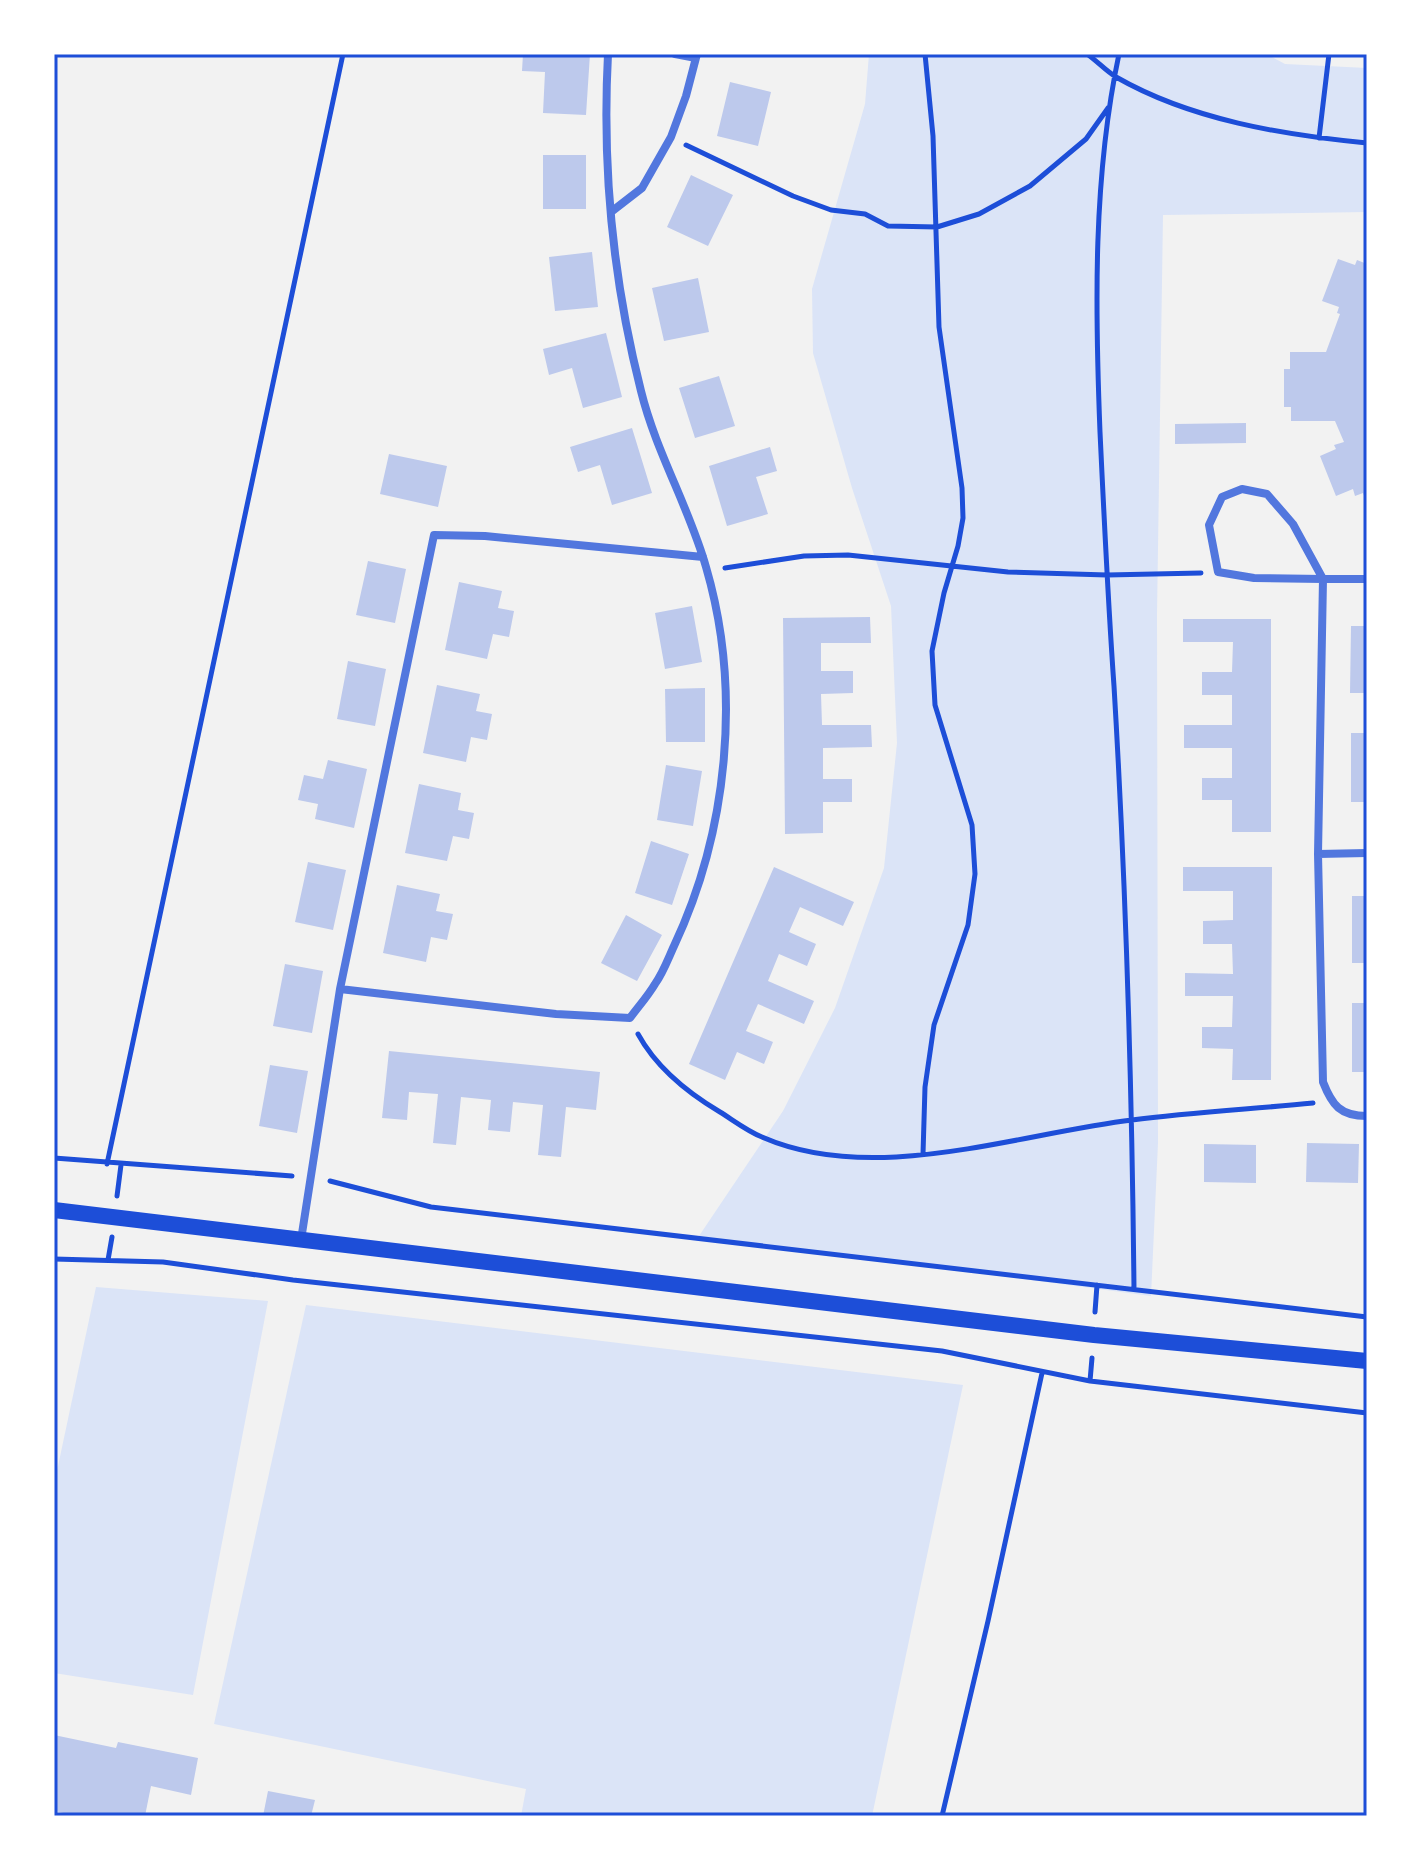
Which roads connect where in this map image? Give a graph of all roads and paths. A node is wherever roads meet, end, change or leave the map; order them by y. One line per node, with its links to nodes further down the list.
1 (343, 54): 32 (path)
2 (608, 54): 14 (street)
3 (675, 54): 8 (street)
4 (925, 54): 15 (path)
5 (1087, 54): 9 (path)
6 (1119, 54): 9 (path)
7 (1329, 54): 12 (path)
8 (697, 56): 11 (street)
9 (1114, 76): 10 (path); 12 (path)
10 (1109, 106): 15 (path); 20 (path)
11 (671, 137): 14 (street); 15 (path)
12 (1319, 138): 13 (path)
13 (1367, 143)
14 (611, 212): 16 (street)
15 (937, 227): 17 (path)
16 (703, 557): 18 (street); 25 (street)
17 (952, 566): 18 (path); 20 (path); 30 (path)
18 (707, 571): 26 (street)
19 (1218, 572): 20 (path); 21 (street); 21 (street)
20 (1107, 575): 29 (path)
21 (1323, 579): 22 (street); 24 (street)
22 (1367, 579)
23 (1367, 853): 24 (street)
24 (1318, 854): 27 (street)
25 (340, 989): 26 (street); 33 (street)
26 (630, 1018): 30 (path)
27 (1330, 1102): 28 (street); 29 (path)
28 (1367, 1116)
29 (1132, 1120): 30 (path); 37 (path)
30 (923, 1154)
31 (54, 1158): 32 (path)
32 (107, 1164): 33 (path)
33 (312, 1178): 35 (street); 37 (path)
34 (54, 1210): 35 (main road)
35 (301, 1241): 39 (main road)
36 (54, 1259): 40 (path)
37 (1134, 1289): 38 (path)
38 (1367, 1317)
39 (1367, 1361)
40 (1042, 1373): 41 (path); 42 (path)
41 (1367, 1413)
42 (942, 1816)

